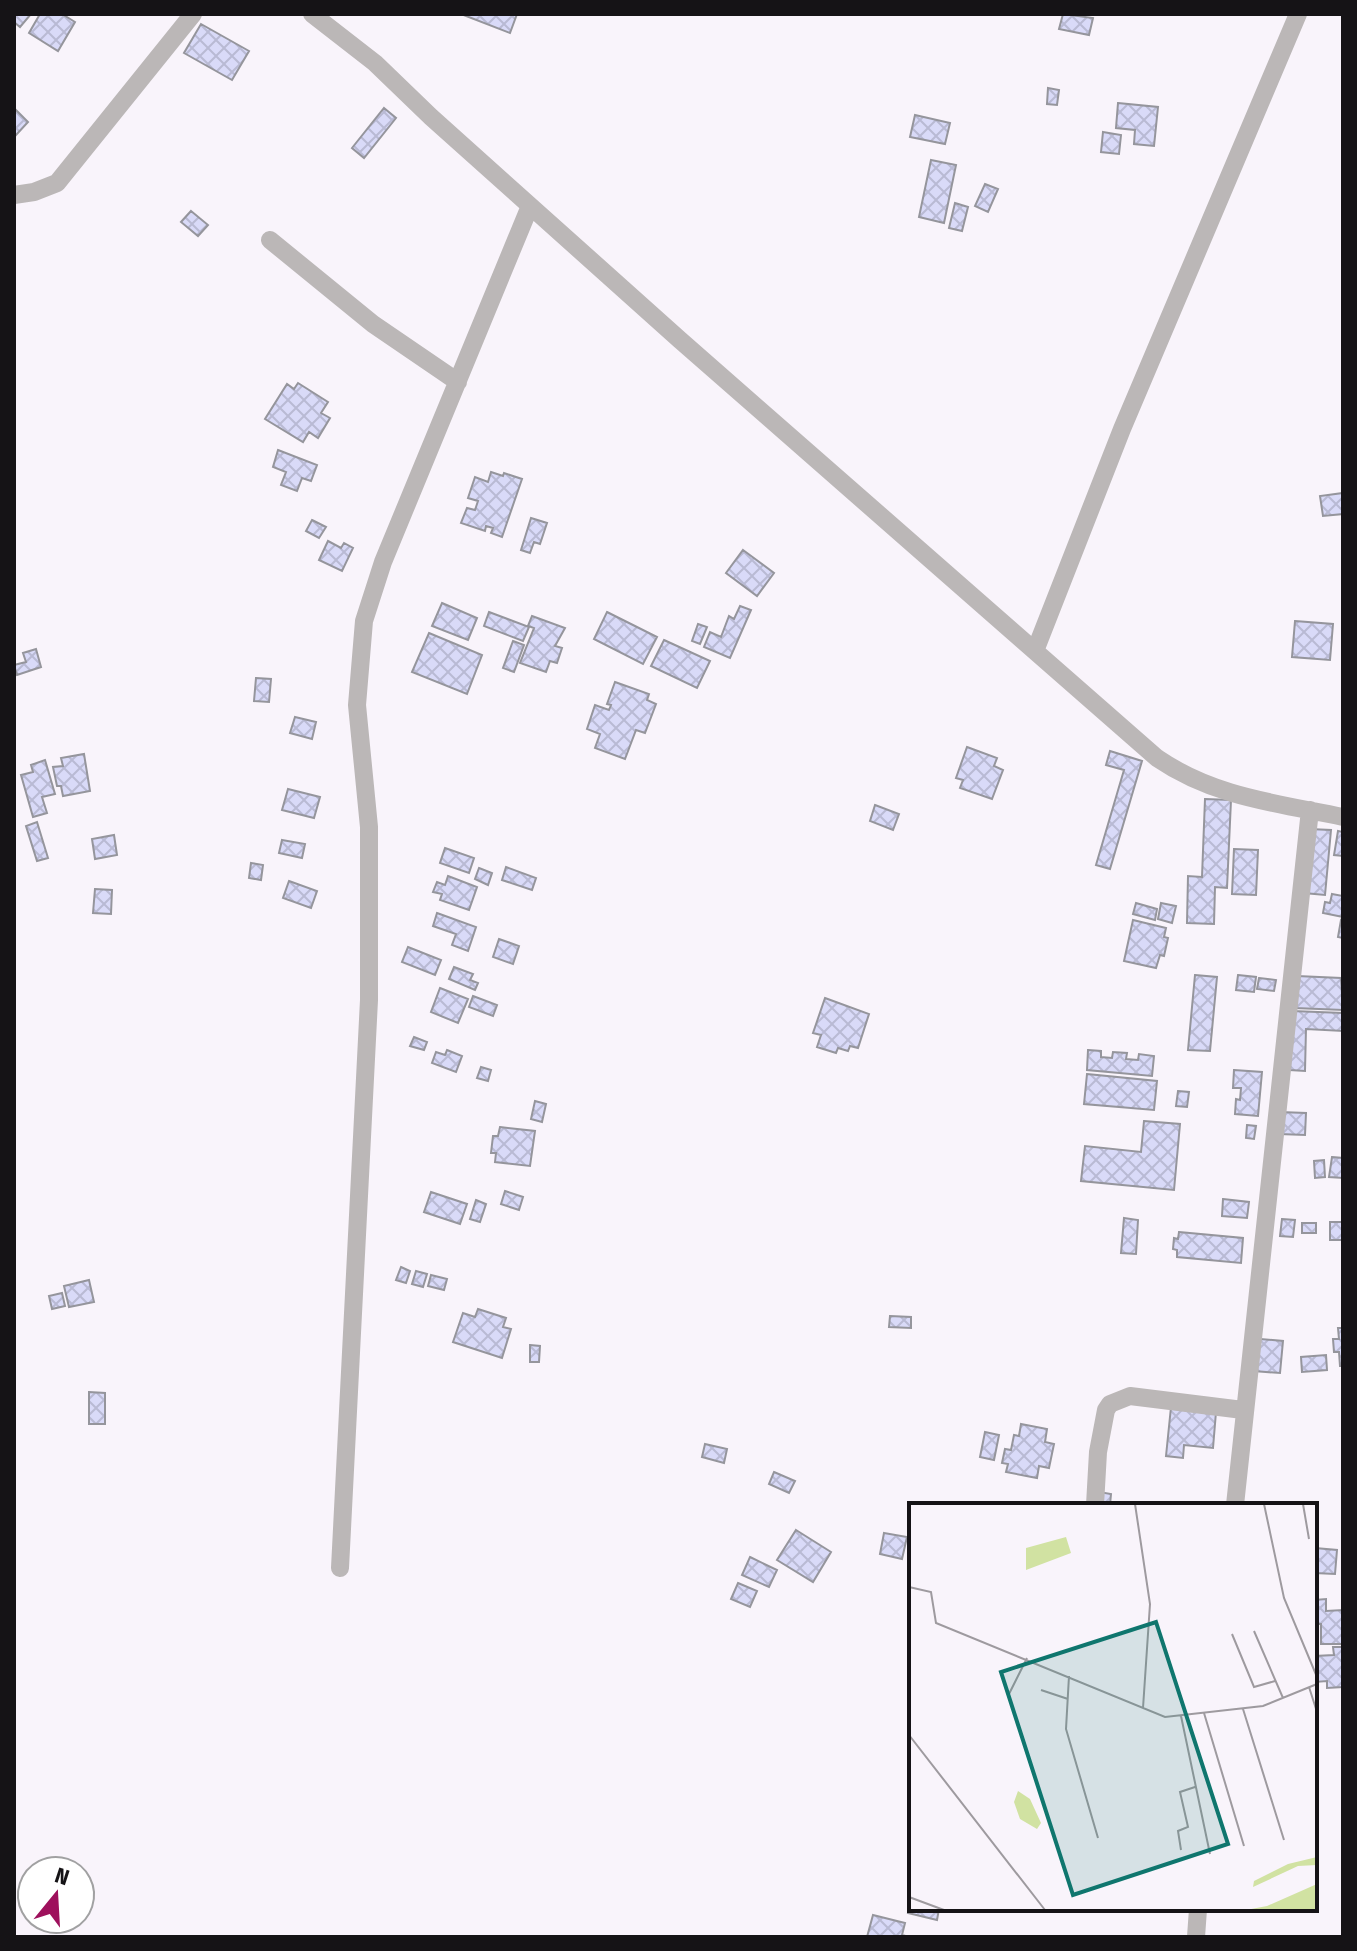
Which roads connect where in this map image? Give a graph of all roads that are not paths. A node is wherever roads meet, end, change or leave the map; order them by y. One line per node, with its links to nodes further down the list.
1 (193, 14): 4 (street)
2 (312, 14): 5 (street)
3 (1298, 14): 8 (street)
4 (14, 195)
5 (530, 206): 7 (street); 8 (street)
6 (270, 240): 7 (street)
7 (458, 382): 14 (street)
8 (1035, 651): 9 (street)
9 (1310, 810): 10 (street); 11 (street)
10 (1343, 817)
11 (1243, 1410): 12 (street); 13 (street)
12 (1095, 1503)
13 (1235, 1503)
14 (340, 1568)
15 (1198, 1911): 16 (street)
16 (1196, 1937)

